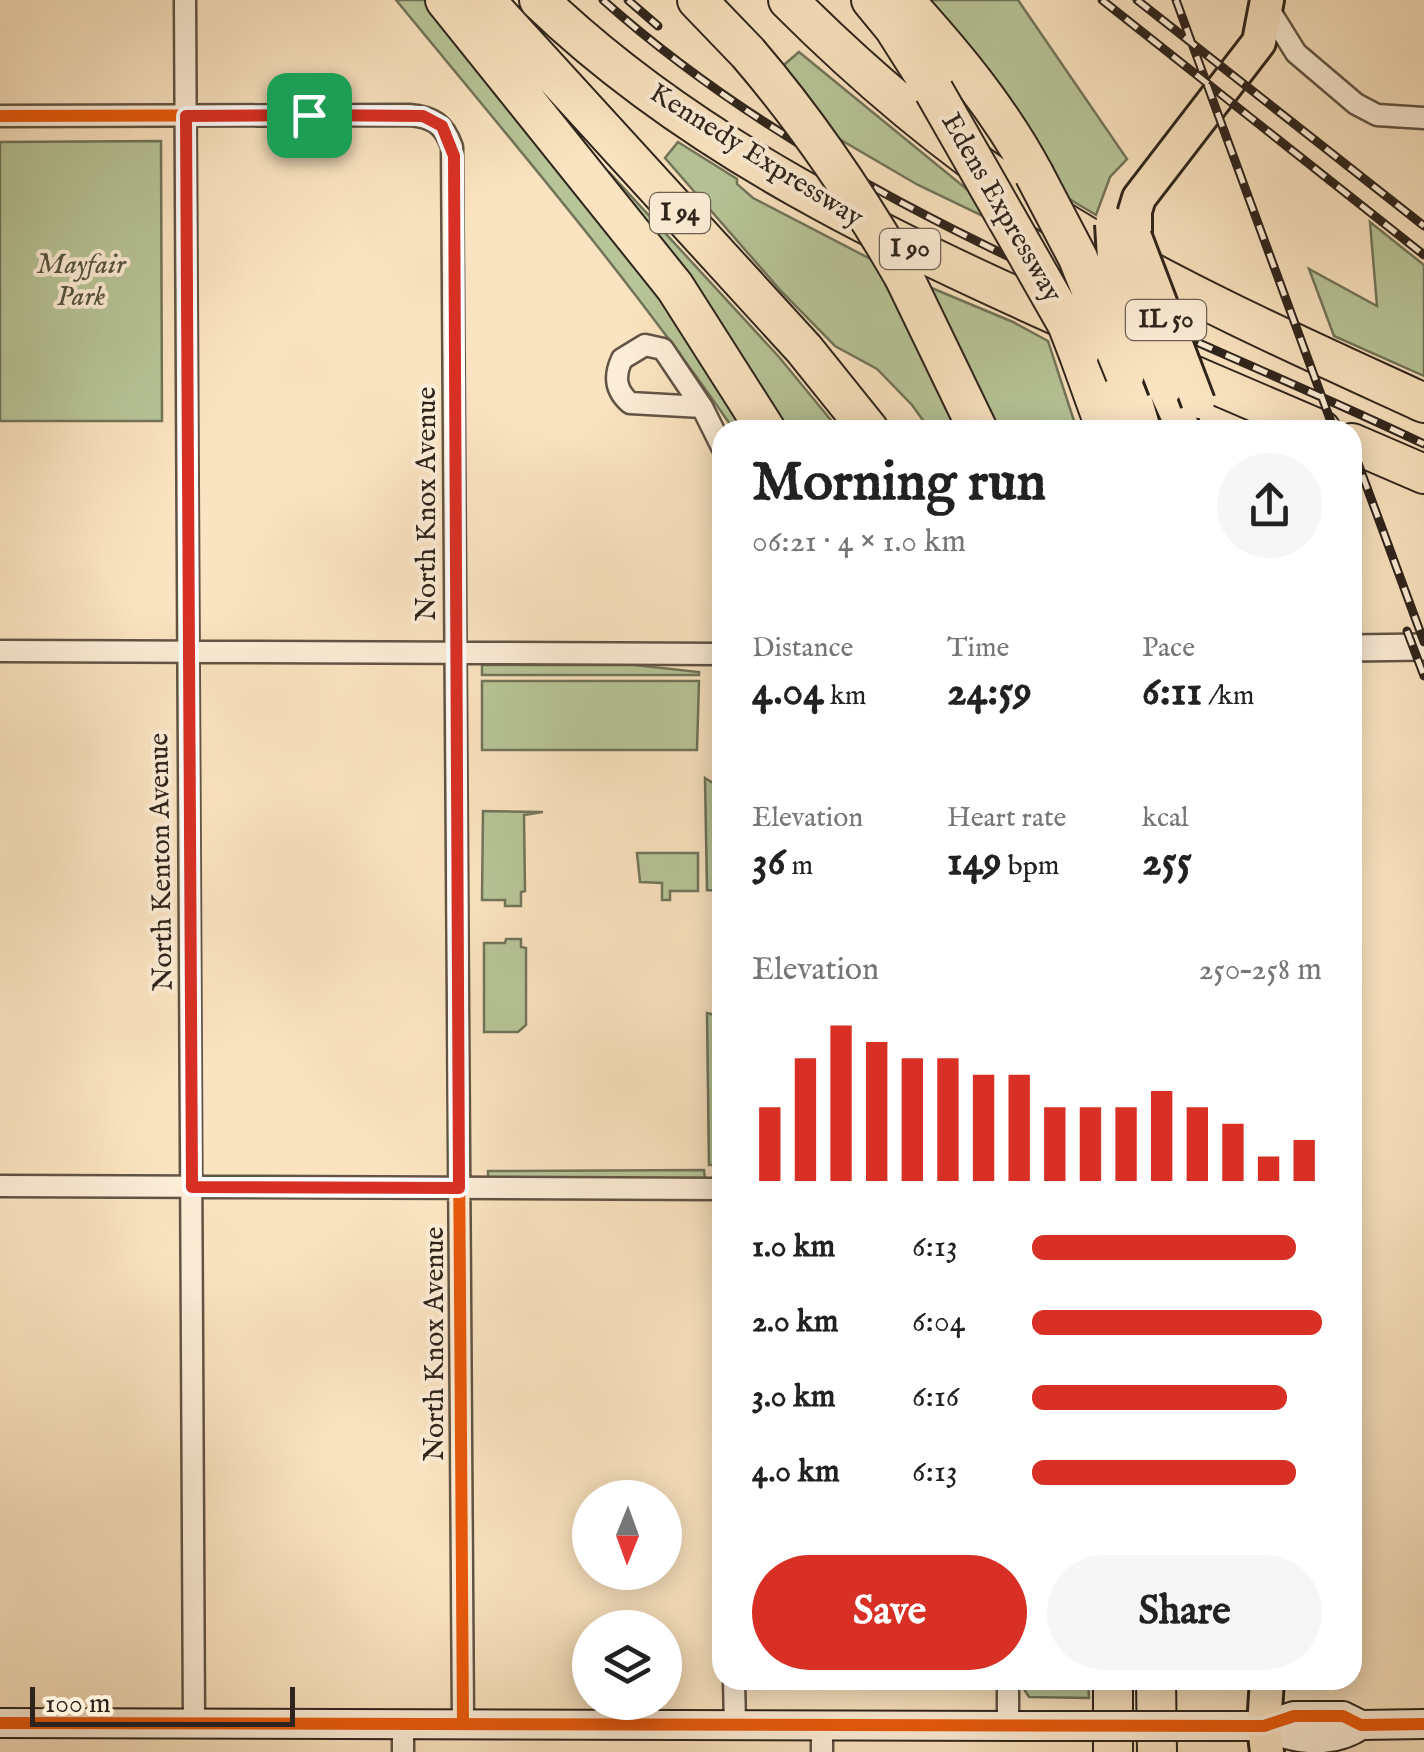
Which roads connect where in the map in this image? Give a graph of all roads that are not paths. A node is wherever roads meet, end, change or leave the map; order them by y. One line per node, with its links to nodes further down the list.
1 (185, 0): 15 (street, North Kenton Avenue)
2 (445, 0): 20 (highway)
3 (485, 0): 21 (highway, I 94)
4 (539, 0): 27 (highway, Kennedy Expressway / I 90)
5 (697, 0): 22 (highway, bridge)
6 (762, 0): 11 (highway)
7 (788, 0): 11 (highway)
8 (870, 0): 23 (highway, Edens Expressway, bridge)
9 (904, 0): 24 (highway, bridge)
10 (1262, 3): 12 (main road, IL 50); 13 (street); 17 (main road)
11 (818, 30): 18 (highway)
12 (1259, 42): 13 (street); 17 (main road, IL 50)
13 (1296, 53): 16 (street)
14 (0, 116): 15 (street)
15 (186, 116): 34 (street, North Kenton Avenue); 35 (street, North Knox Avenue)
16 (1424, 118)
17 (1124, 231): 25 (main road, IL 50, bridge); 26 (main road, IL 50, bridge)
18 (1424, 403)
19 (702, 407): 28 (street)
20 (760, 420)
21 (862, 420)
22 (972, 420)
23 (1102, 420)
24 (1139, 420)
25 (1195, 420)
26 (1196, 420)
27 (1298, 420)
28 (712, 427)
29 (1362, 448): 30 (highway)
30 (1424, 474)
31 (1424, 647): 32 (street)
32 (1362, 648)
33 (0, 651): 34 (street)
34 (188, 652): 35 (street); 40 (street, North Kenton Avenue)
35 (455, 652): 36 (street); 41 (street, North Knox Avenue)
36 (712, 654)
37 (1424, 663): 38 (street)
38 (1362, 664)
39 (0, 1186): 40 (street)
40 (192, 1187): 41 (street); 49 (street, North Kenton Avenue)
41 (459, 1188): 42 (street); 50 (street, North Knox Avenue)
42 (712, 1189)
43 (734, 1690): 52 (street)
44 (1008, 1690): 53 (street)
45 (1113, 1690): 57 (highway)
46 (1156, 1690): 58 (highway)
47 (1266, 1690): 56 (main road)
48 (0, 1723): 49 (main road)
49 (194, 1723): 54 (main road)
50 (463, 1724): 52 (main road); 54 (main road)
51 (1424, 1724): 56 (main road)
52 (735, 1725): 55 (main road)
53 (1008, 1726): 55 (main road); 56 (main road, bridge)
54 (403, 1738)
55 (822, 1739)
56 (1259, 1743)
57 (1113, 1752)
58 (1156, 1752)

